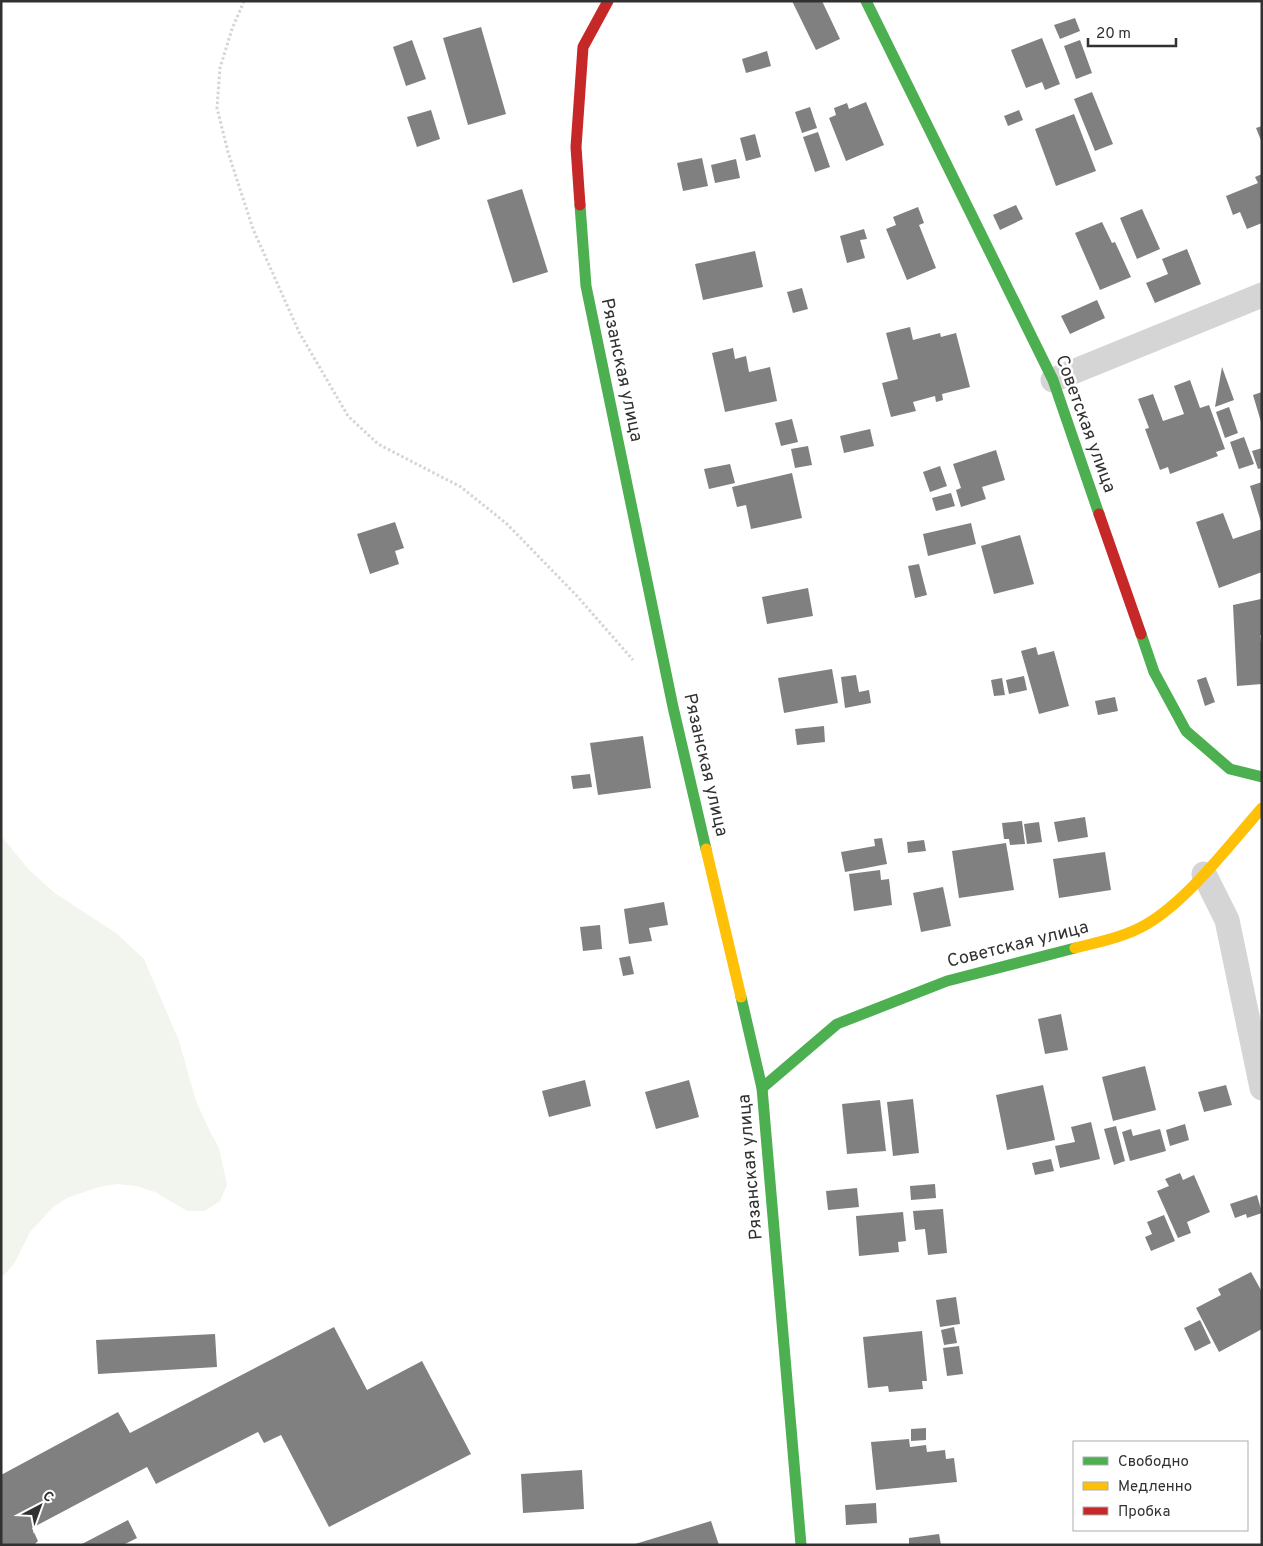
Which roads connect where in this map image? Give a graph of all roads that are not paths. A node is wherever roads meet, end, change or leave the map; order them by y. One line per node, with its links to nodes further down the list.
1 (608, 1): 8 (street, Рязанская улица)
2 (866, 1): 4 (street, Советская улица)
3 (1262, 295): 4 (street)
4 (1054, 380): 5 (street, Советская улица)
5 (1262, 777)
6 (1262, 808): 7 (street, Советская улица)
7 (1204, 874): 8 (street, Советская улица); 9 (street)
8 (762, 1088): 10 (street, Рязанская улица)
9 (1262, 1088)
10 (801, 1545)

